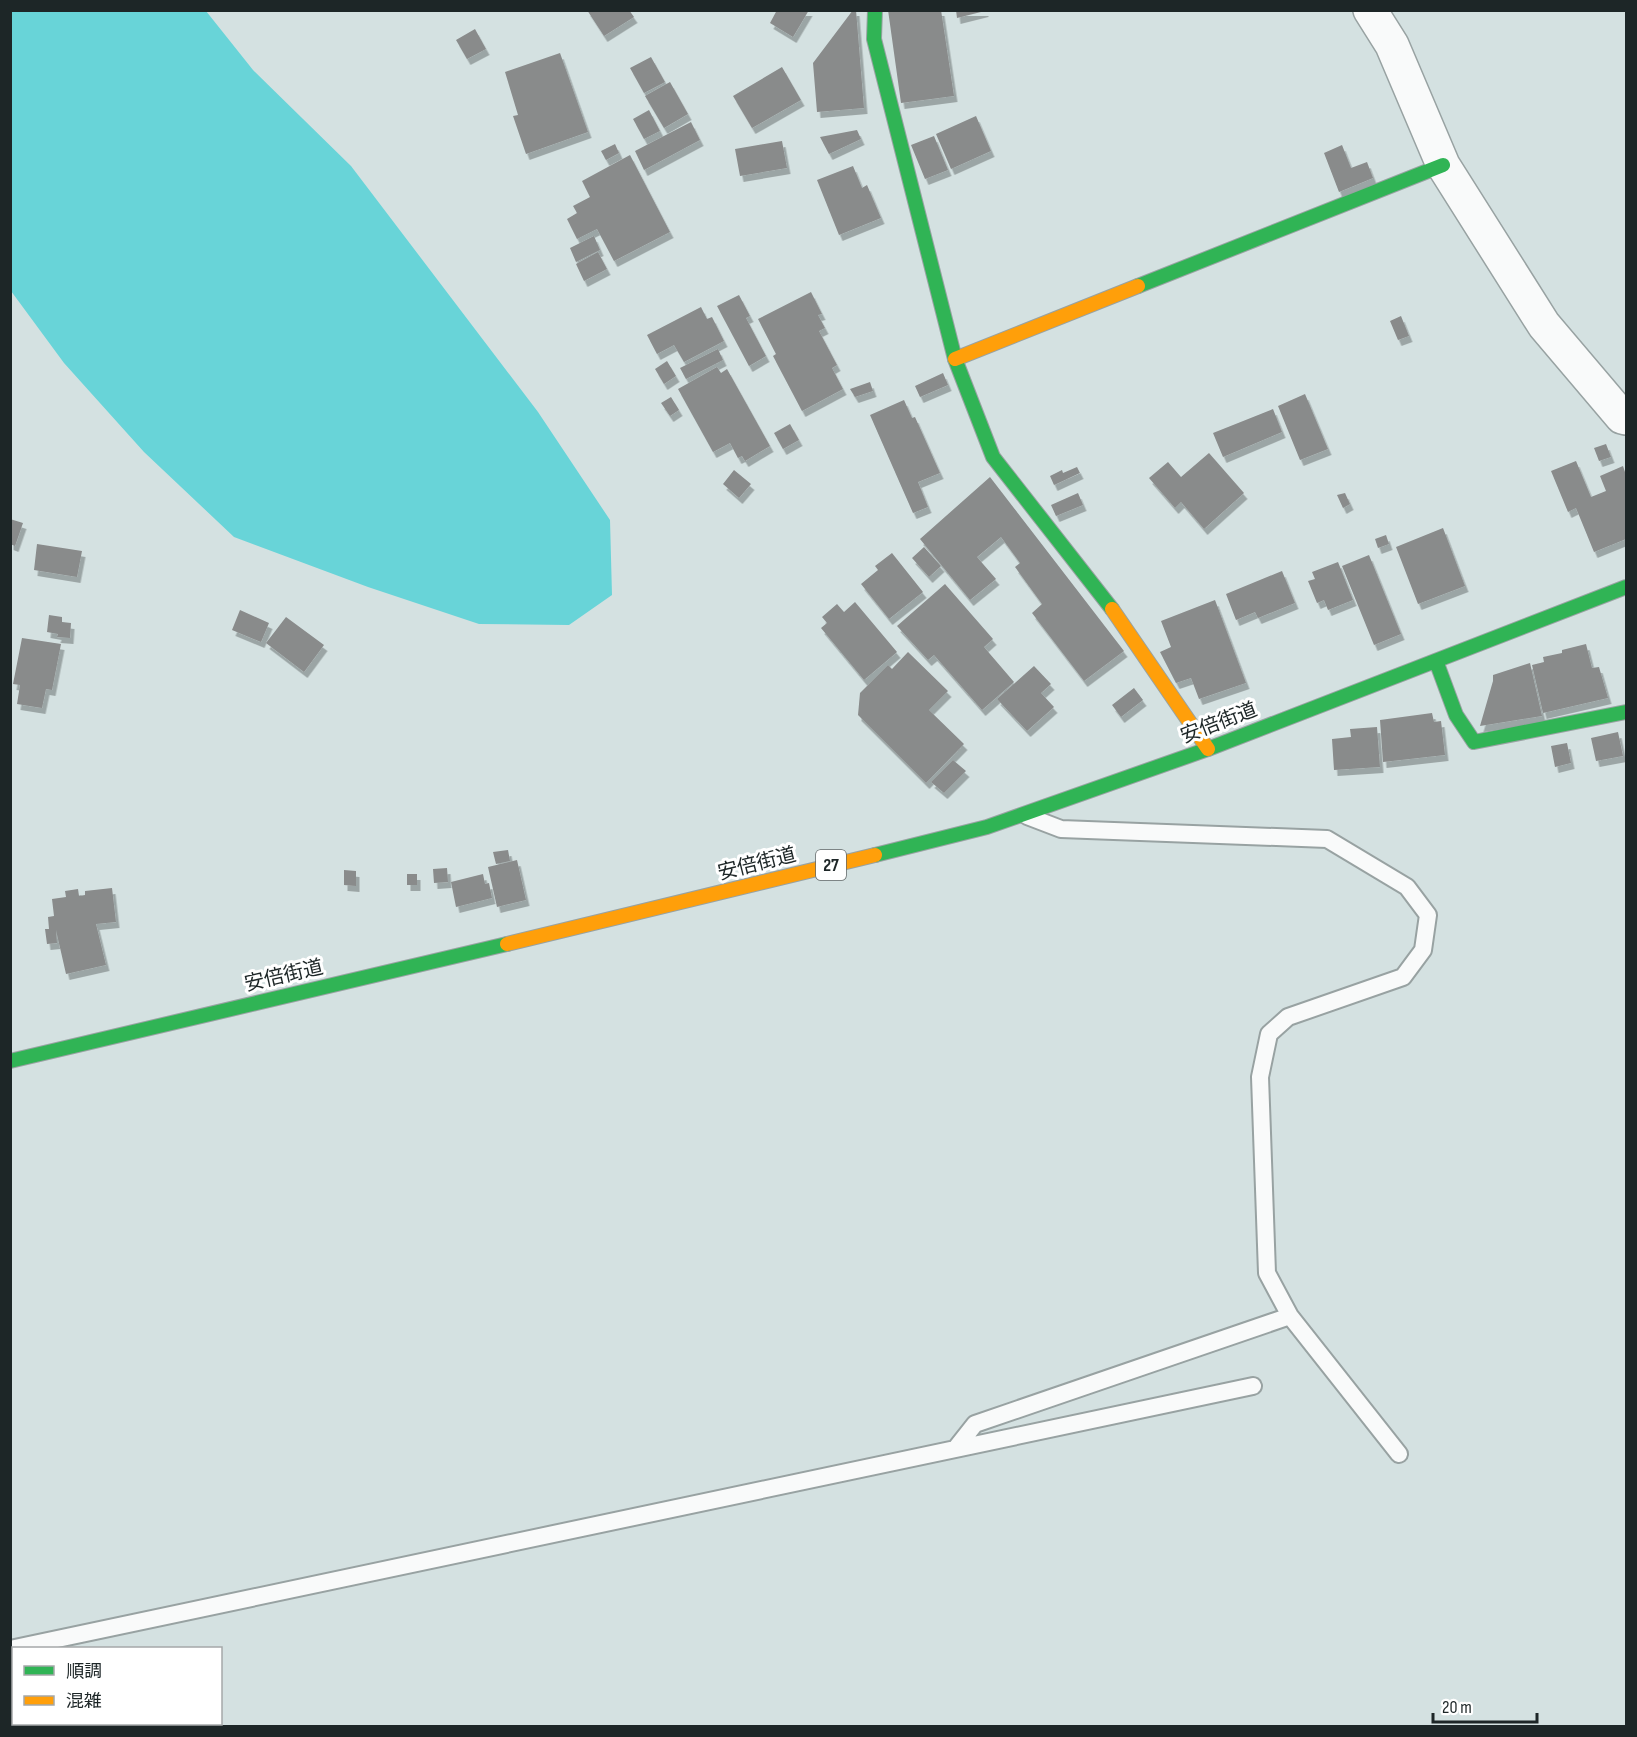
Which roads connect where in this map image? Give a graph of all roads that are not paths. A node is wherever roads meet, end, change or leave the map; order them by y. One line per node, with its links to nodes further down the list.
1 (875, 10): 4 (main road)
2 (1370, 10): 3 (street)
3 (1443, 165): 4 (main road); 5 (street)
4 (955, 359): 9 (main road)
5 (1626, 418)
6 (1626, 587): 7 (main road, 安倍街道 / 27)
7 (1436, 661): 8 (main road); 9 (main road, 安倍街道 / 27)
8 (1626, 712)
9 (1208, 749): 10 (main road, 安倍街道 / 27)
10 (1024, 815): 11 (main road, 安倍街道 / 27); 12 (lane)
11 (10, 1061)
12 (1290, 1316): 14 (lane); 15 (lane)
13 (1253, 1386): 14 (lane)
14 (956, 1448): 16 (lane)
15 (1399, 1454)
16 (15, 1647)

